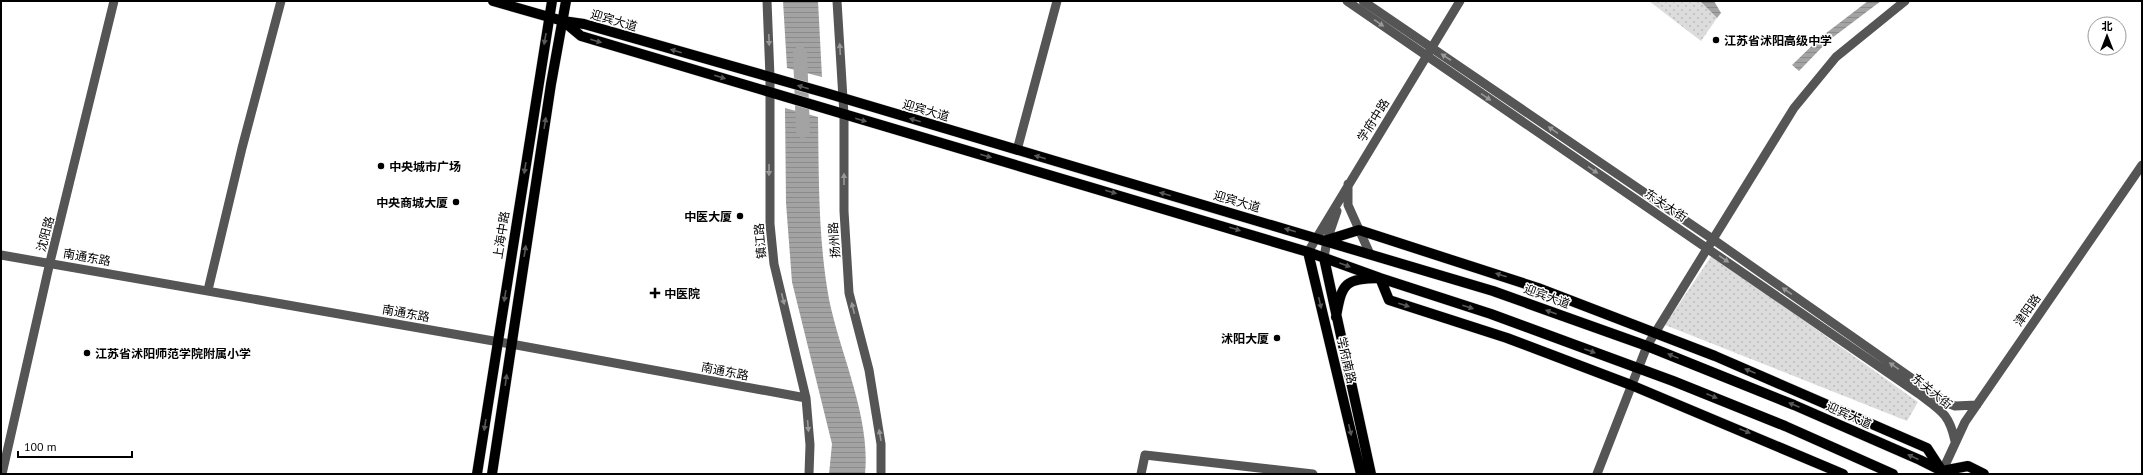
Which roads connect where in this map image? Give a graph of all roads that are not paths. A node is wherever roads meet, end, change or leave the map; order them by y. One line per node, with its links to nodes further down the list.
1 (114, 1): 33 (street, 沈阳路)
2 (281, 1): 35 (street)
3 (493, 1): 13 (main road)
4 (552, 1): 13 (main road, 上海中路)
5 (566, 1): 14 (main road)
6 (767, 1): 17 (street, 镇江路, one-way to 17)
7 (838, 1): 19 (street, 扬州路, one-way to 7)
8 (1057, 1): 21 (street)
9 (1347, 1): 16 (street, 东关大街, one-way to 16)
10 (1363, 1): 15 (street, 东关大街)
11 (1460, 1): 15 (street, 学府中路)
12 (1905, 1): 27 (street)
13 (549, 18): 14 (main road); 38 (main road, 上海中路, one-way to 38)
14 (563, 21): 17 (main road, 迎宾大道, one-way to 14); 18 (main road, 迎宾大道, one-way to 18); 39 (main road, one-way to 14)
15 (1432, 48): 16 (street, 学府中路); 27 (street, 东关大街, one-way to 15)
16 (1426, 57): 23 (street, 学府中路); 28 (street, 东关大街, one-way to 28)
17 (770, 77): 18 (street, 镇江路); 19 (main road, 迎宾大道, one-way to 17)
18 (770, 93): 20 (main road, 迎宾大道); 43 (street, 镇江路, one-way to 43)
19 (843, 99): 20 (street, 扬州路); 21 (main road, 迎宾大道, one-way to 19)
20 (844, 115): 29 (main road, 迎宾大道, one-way to 29); 51 (street, 扬州路, one-way to 20)
21 (1017, 150): 25 (main road, 迎宾大道, one-way to 21)
22 (2142, 165): 44 (street, 津阳路)
23 (1348, 183): 24 (street); 25 (street, 学府中路); 26 (street)
24 (1359, 230): 26 (main road); 30 (street); 37 (main road, one-way to 24)
25 (1316, 237): 26 (main road, 迎宾大道); 29 (street, 学府中路)
26 (1327, 240): 30 (main road, 迎宾大道); 32 (street)
27 (1714, 240): 28 (street); 44 (street, 东关大街, one-way to 27)
28 (1709, 248): 37 (street); 45 (street, 东关大街, one-way to 45)
29 (1308, 252): 32 (main road, 迎宾大道); 54 (main road, 学府南路, one-way to 54)
30 (1370, 254): 40 (main road, 迎宾大道, one-way to 30)
31 (1, 255): 33 (street, 南通东路)
32 (1324, 258): 34 (main road, 迎宾大道, one-way to 34); 36 (main road, 学府南路)
33 (50, 262): 35 (street, 南通东路); 47 (street, 沈阳路)
34 (1380, 278): 36 (main road); 41 (main road, 迎宾大道, one-way to 41); 42 (main road, one-way to 42)
35 (208, 290): 38 (street, 南通东路)
36 (1336, 317): 55 (main road, 学府南路)
37 (1656, 332): 40 (street); 46 (main road, one-way to 37)
38 (498, 342): 39 (street, 南通东路); 48 (main road, 上海中路, one-way to 48)
39 (511, 344): 43 (street, 南通东路); 49 (main road, one-way to 39)
40 (1647, 346): 41 (street); 46 (main road, 迎宾大道, one-way to 40)
41 (1638, 368): 42 (street); 58 (main road, 迎宾大道, one-way to 58)
42 (1631, 385): 56 (street); 57 (main road, one-way to 57)
43 (806, 398): 50 (street, 镇江路, one-way to 50)
44 (1977, 405): 45 (street, 津阳路)
45 (1955, 441): 46 (street, 津阳路)
46 (1944, 473): 59 (main road)
47 (2, 474)
48 (477, 474)
49 (492, 474)
50 (809, 474)
51 (881, 474)
52 (1141, 474): 53 (street)
53 (1313, 474)
54 (1361, 474)
55 (1371, 474)
56 (1597, 474)
57 (1843, 474)
58 (1893, 474)
59 (1984, 474)

